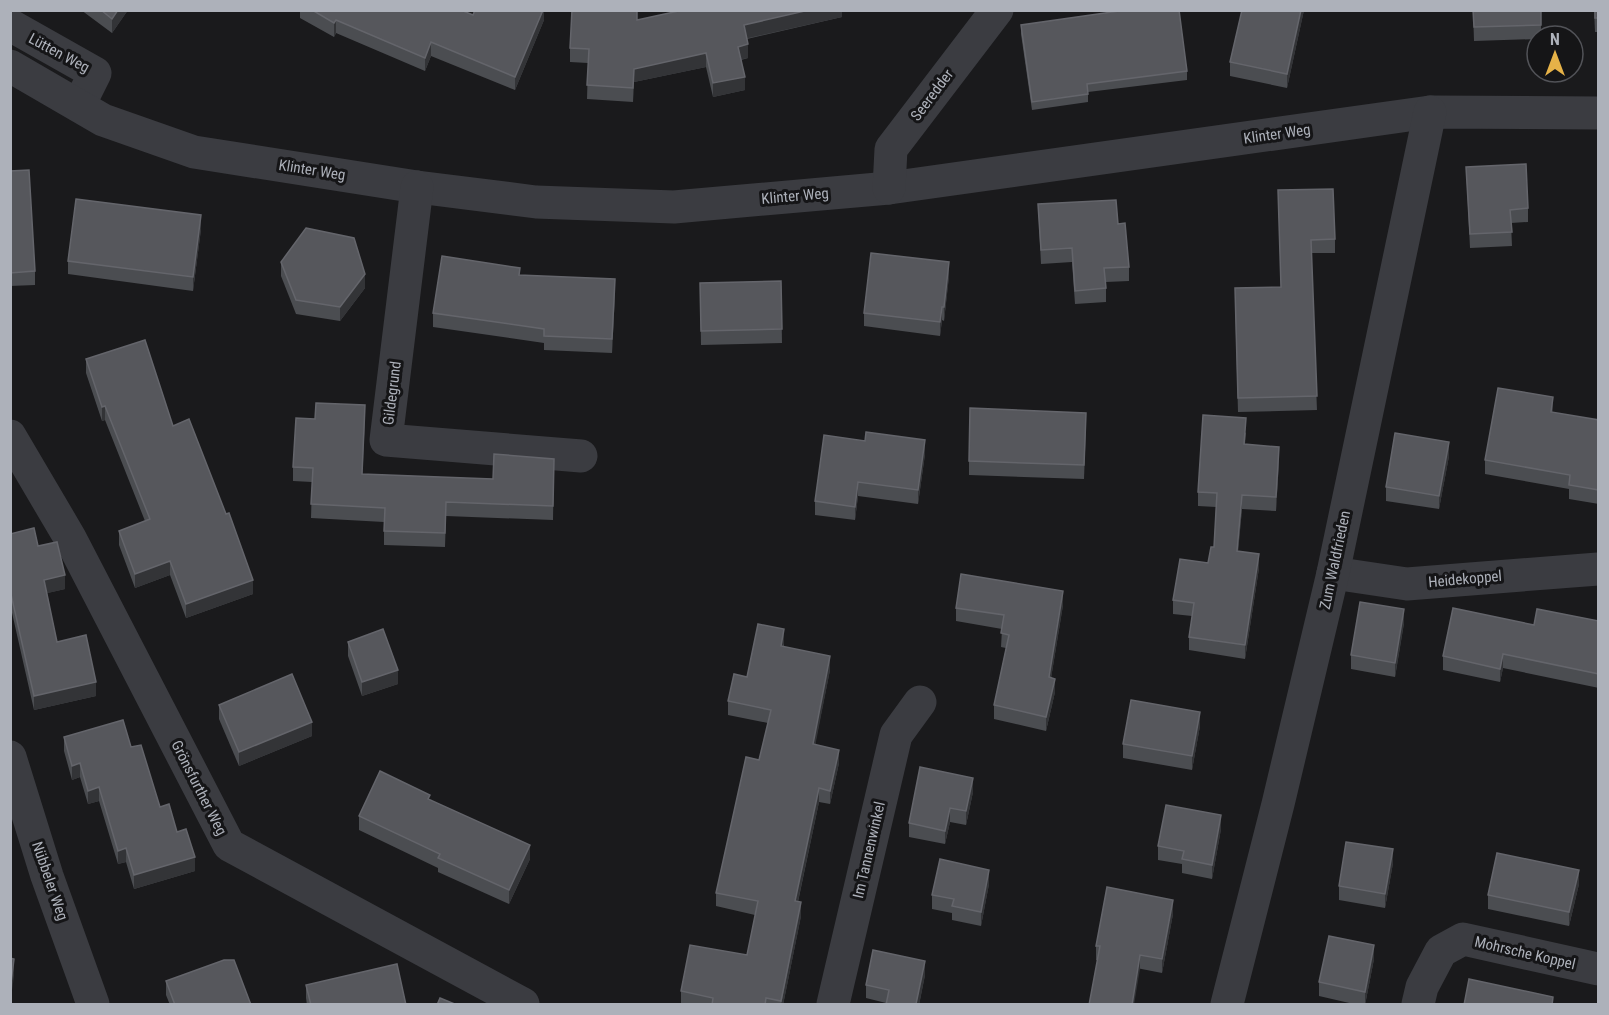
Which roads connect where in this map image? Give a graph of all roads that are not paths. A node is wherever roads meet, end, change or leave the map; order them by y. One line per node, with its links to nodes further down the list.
1 (997, 10): 8 (street, Seeredder)
2 (14, 39): 4 (street, Lütten Weg)
3 (10, 66): 4 (street, Klinter Weg)
4 (79, 105): 7 (street, Klinter Weg)
5 (1430, 112): 6 (street, Klinter Weg); 8 (street, Klinter Weg); 12 (street, Zum Waldfrieden)
6 (1599, 113)
7 (417, 187): 8 (street, Klinter Weg); 10 (street, Gildegrund)
8 (890, 188)
9 (10, 436): 17 (street, Grönsfurther Weg)
10 (581, 456)
11 (1599, 569): 12 (street, Heidekoppel)
12 (1333, 573): 19 (street, Zum Waldfrieden)
13 (920, 702): 18 (street, Im Tannenwinkel)
14 (10, 757): 16 (street, Nübbeler Weg)
15 (1599, 969): 20 (street, Mohrsche Koppel)
16 (93, 1005)
17 (523, 1005)
18 (833, 1005)
19 (1227, 1005)
20 (1418, 1005)

